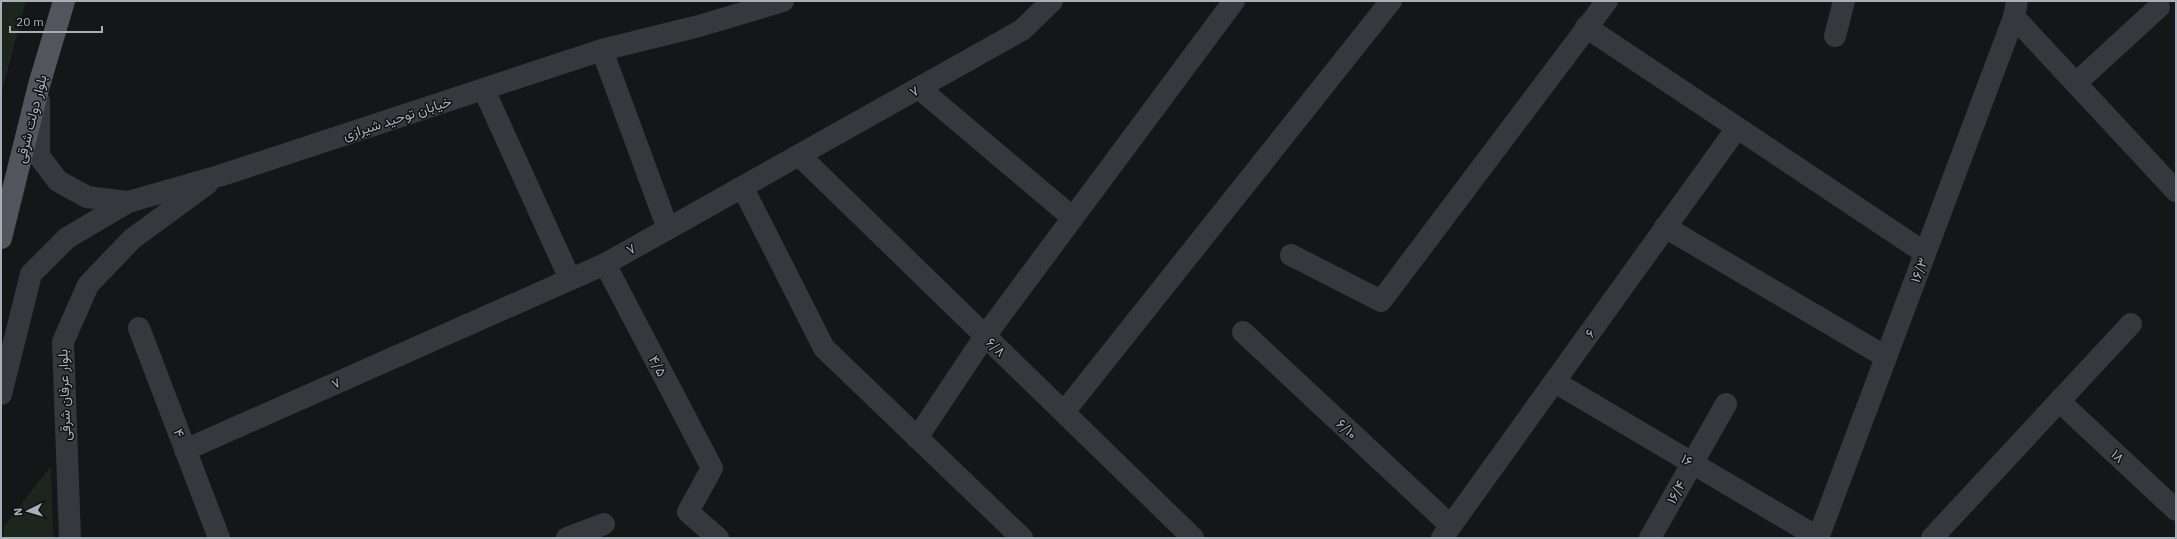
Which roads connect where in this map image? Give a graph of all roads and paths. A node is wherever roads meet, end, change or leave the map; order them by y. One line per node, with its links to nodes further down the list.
1 (64, 1): 14 (main road, بلوار دولت شرقی)
2 (783, 1): 12 (street, خیابان توحید شیرازی)
3 (1052, 1): 15 (street, ۷)
4 (1234, 1): 23 (street)
5 (1391, 1): 40 (street)
6 (1607, 1): 10 (street)
7 (1844, 1): 11 (street)
8 (2159, 7): 13 (street)
9 (2015, 9): 13 (street); 27 (street, ۱۶/۳)
10 (1586, 27): 17 (street); 28 (street)
11 (1835, 36)
12 (602, 50): 16 (street, خیابان توحید شیرازی); 25 (street)
13 (2076, 83): 21 (street)
14 (39, 85): 22 (street); 26 (main road, بلوار دولت شرقی)
15 (919, 88): 18 (street, ۷); 23 (street)
16 (484, 90): 19 (street, خیابان توحید شیرازی); 30 (street)
17 (1737, 128): 24 (street, ۶); 27 (street)
18 (800, 156): 20 (street, ۷); 34 (street, ۶/۸)
19 (219, 176): 22 (street, خیابان توحید شیرازی); 48 (street, بلوار عرفان شرقی)
20 (743, 188): 25 (street, ۷); 41 (street)
21 (2176, 191)
22 (128, 202): 37 (street, خیابان توحید شیرازی)
23 (1073, 218): 34 (street)
24 (1665, 227): 35 (street); 36 (street, ۶)
25 (668, 229): 29 (street, ۷)
26 (1, 238)
27 (1925, 253): 35 (street, ۱۶/۳)
28 (1291, 256)
29 (605, 264): 30 (street, ۷); 47 (street, ۴/۵)
30 (570, 279): 42 (street, ۷)
31 (2131, 324): 38 (street)
32 (139, 328): 42 (street, ۴)
33 (1243, 332): 46 (street, ۶/۱۰)
34 (985, 336): 40 (street, ۶/۸); 41 (street)
35 (1886, 357): 54 (street, ۱۶/۳)
36 (1555, 382): 43 (street, ۱۶); 46 (street, ۶)
37 (1, 394)
38 (2059, 401): 44 (street, ۱۸); 55 (street)
39 (1726, 404): 43 (street, ۱۶/۴)
40 (1064, 412): 52 (street, ۶/۸)
41 (917, 438): 51 (street)
42 (185, 450): 49 (street, ۴)
43 (1692, 463): 53 (street, ۱۶/۴); 54 (street, ۱۶)
44 (2176, 510)
45 (604, 524): 50 (street)
46 (1447, 532)
47 (716, 537)
48 (70, 538)
49 (219, 538)
50 (567, 538)
51 (1022, 538)
52 (1194, 538)
53 (1650, 538)
54 (1818, 538)
55 (1932, 538)

